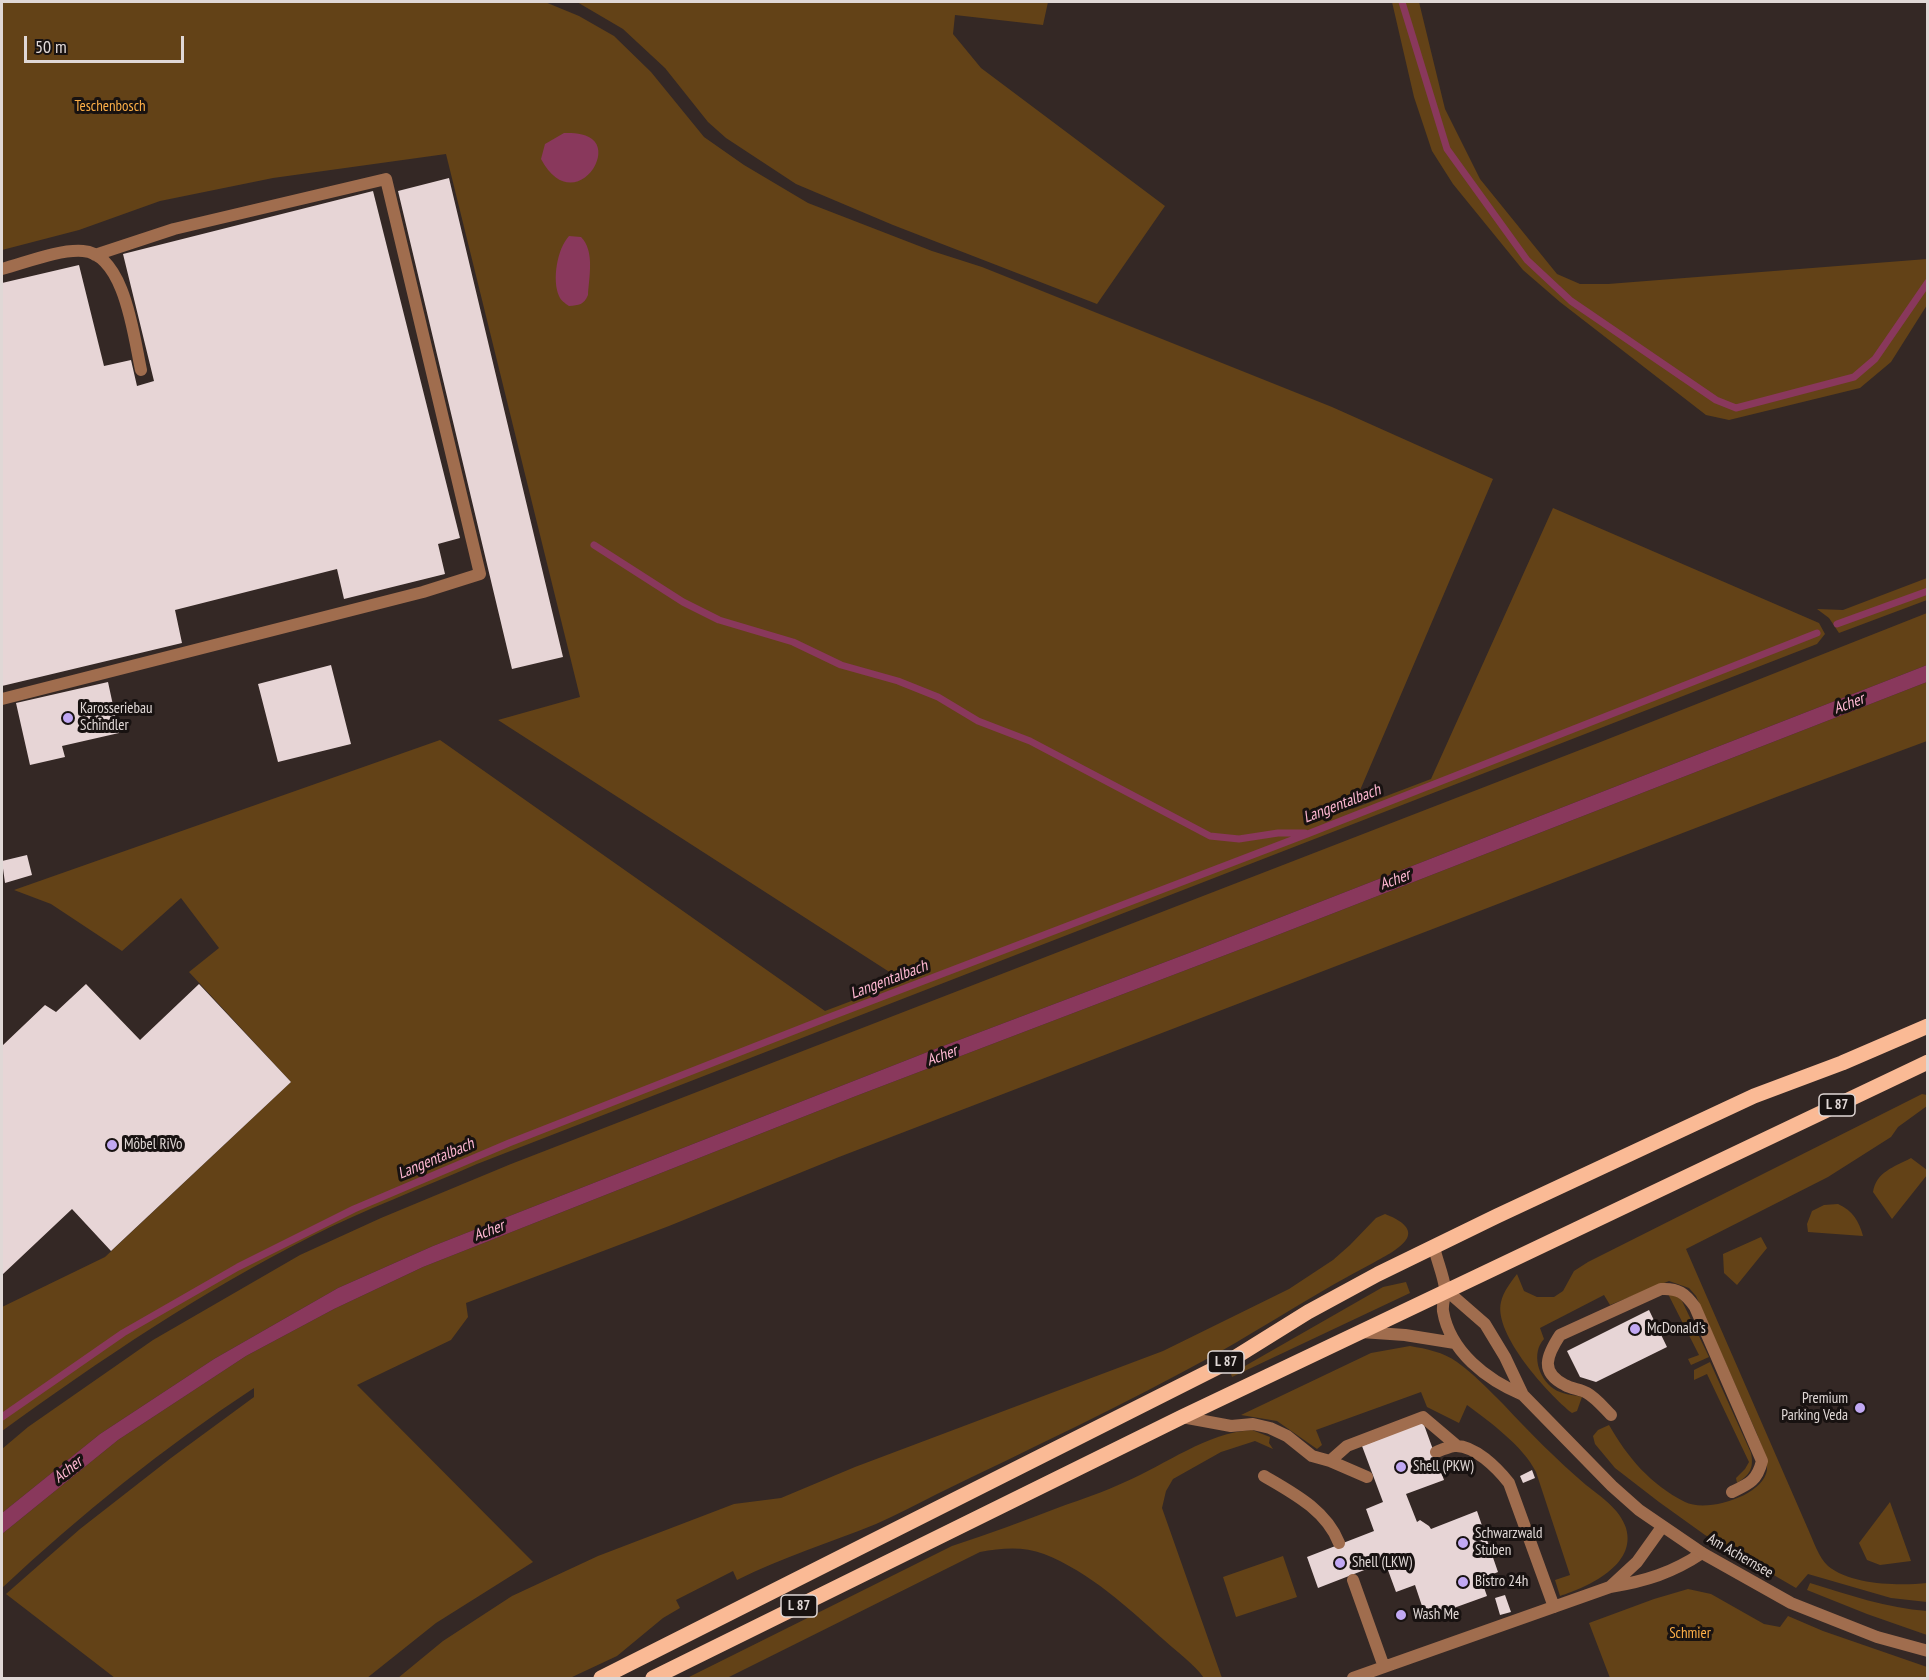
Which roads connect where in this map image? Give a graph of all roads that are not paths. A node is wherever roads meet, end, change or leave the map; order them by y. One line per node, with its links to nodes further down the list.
1 (95, 255): 2 (street); 3 (street); 4 (street)
2 (2, 269)
3 (141, 370)
4 (2, 699)
5 (1928, 1026): 7 (main road, L 87)
6 (1928, 1062): 8 (main road, L 87)
7 (1434, 1247): 8 (street); 28 (main road, L 87)
8 (1446, 1290): 9 (main road, L 87); 10 (street); 11 (street)
9 (1360, 1332): 10 (street); 13 (main road, L 87)
10 (1455, 1343): 11 (street)
11 (1523, 1395): 20 (street, Am Achernsee)
12 (1611, 1415): 19 (street)
13 (1182, 1417): 16 (street); 29 (main road, L 87)
14 (1456, 1446): 15 (street); 16 (street); 25 (street)
15 (1436, 1452)
16 (1330, 1461): 18 (street)
17 (1264, 1476): 21 (street)
18 (1367, 1477)
19 (1732, 1492)
20 (1662, 1527): 22 (street, Am Achernsee); 24 (street)
21 (1339, 1543)
22 (1702, 1553): 24 (street); 26 (street, Am Achernsee)
23 (1353, 1580): 27 (street)
24 (1610, 1587): 25 (street)
25 (1554, 1607): 27 (street)
26 (1928, 1651)
27 (1384, 1667): 30 (street)
28 (601, 1678)
29 (653, 1678)
30 (1353, 1678)

